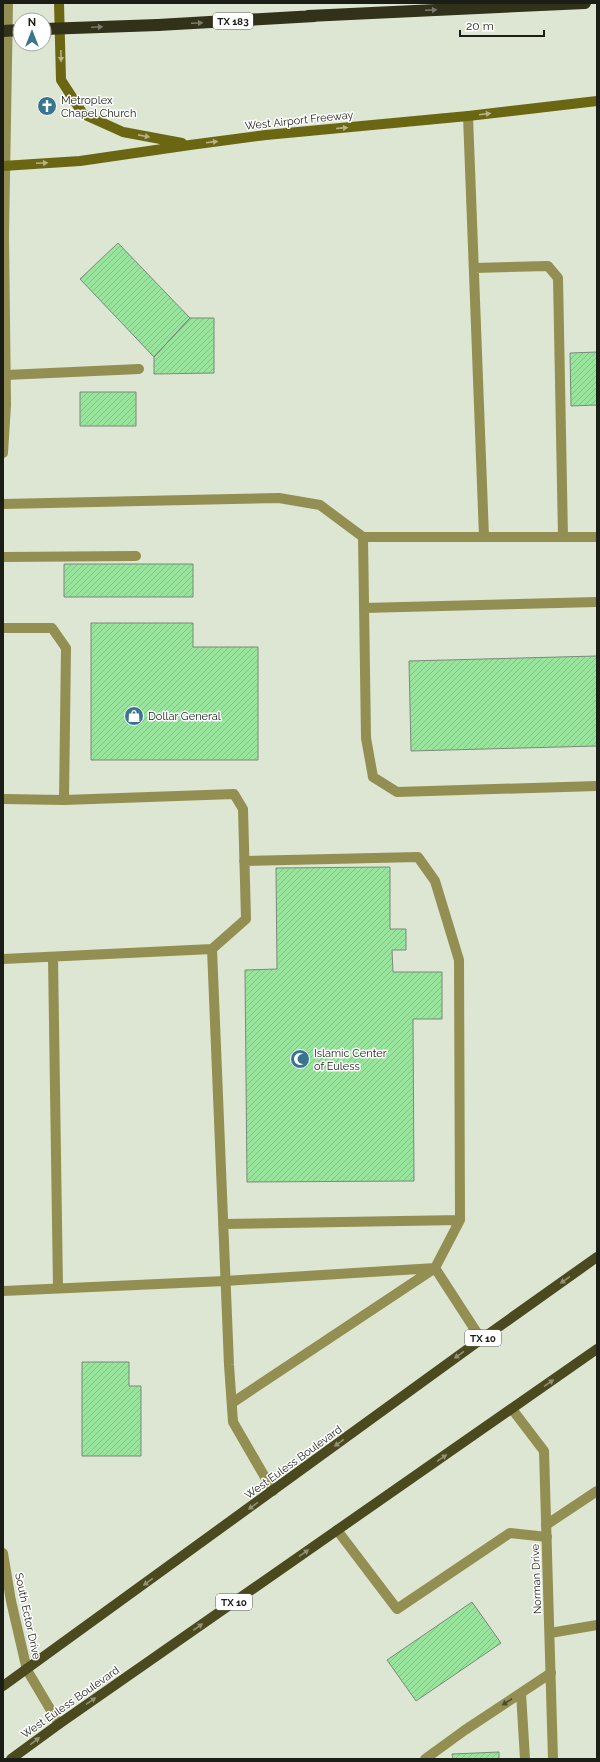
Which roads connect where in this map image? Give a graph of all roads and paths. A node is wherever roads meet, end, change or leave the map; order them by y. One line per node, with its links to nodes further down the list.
1 (8, 3): 10 (street)
2 (59, 3): 9 (main road, one-way to 9)
3 (417, 3): 5 (highway, TX 183)
4 (585, 3): 5 (highway, one-way to 4)
5 (308, 16): 6 (highway, TX 183, one-way to 5, bridge)
6 (52, 29)
7 (597, 101): 8 (main road, West Airport Freeway, one-way to 7)
8 (468, 116): 9 (main road, West Airport Freeway, one-way to 8); 11 (street)
9 (190, 144): 10 (main road, West Airport Freeway, one-way to 9)
10 (4, 166): 13 (street)
11 (474, 268): 17 (street); 18 (street)
12 (139, 369): 13 (street)
13 (6, 375): 14 (street)
14 (3, 453)
15 (3, 504): 16 (street)
16 (363, 536): 17 (street); 23 (street)
17 (484, 536): 18 (street)
18 (563, 537): 19 (street)
19 (597, 537)
20 (136, 556): 21 (street)
21 (3, 557)
22 (597, 602): 23 (street)
23 (364, 608): 25 (street)
24 (3, 628): 27 (street)
25 (597, 786)
26 (3, 799): 27 (street)
27 (64, 800): 28 (street)
28 (244, 861): 29 (street); 32 (street)
29 (212, 949): 30 (street); 33 (street)
30 (53, 957): 31 (street); 37 (street)
31 (3, 959)
32 (460, 1220): 33 (street); 35 (street)
33 (223, 1224): 36 (street)
34 (597, 1257): 39 (main road, West Euless Boulevard / TX 10, one-way to 39)
35 (435, 1268): 36 (street); 39 (street); 41 (street)
36 (225, 1281): 37 (street); 41 (street)
37 (58, 1288): 38 (street)
38 (3, 1291)
39 (481, 1340): 43 (main road, West Euless Boulevard / TX 10, one-way to 43)
40 (597, 1350): 42 (main road, West Euless Boulevard / TX 10, one-way to 40)
41 (232, 1403): 43 (street)
42 (512, 1409): 45 (street, Norman Drive); 46 (main road, West Euless Boulevard / TX 10, one-way to 42)
43 (273, 1491): 51 (main road, West Euless Boulevard / TX 10, one-way to 51)
44 (597, 1491): 45 (street)
45 (546, 1525): 47 (street, Norman Drive)
46 (337, 1530): 47 (street); 55 (main road, West Euless Boulevard / TX 10, one-way to 46)
47 (547, 1537): 50 (street, Norman Drive)
48 (3, 1553): 51 (street, South Ector Drive)
49 (597, 1625): 50 (street)
50 (550, 1632): 52 (street, Norman Drive)
51 (27, 1670): 53 (main road, West Euless Boulevard / TX 10); 55 (street, South Ector Drive)
52 (551, 1673): 54 (street); 59 (street, Norman Drive)
53 (3, 1686)
54 (521, 1693): 57 (street, one-way to 57); 58 (street)
55 (59, 1724): 56 (main road, West Euless Boulevard / TX 10, one-way to 55)
56 (11, 1759)
57 (425, 1759)
58 (525, 1759)
59 (553, 1759)

